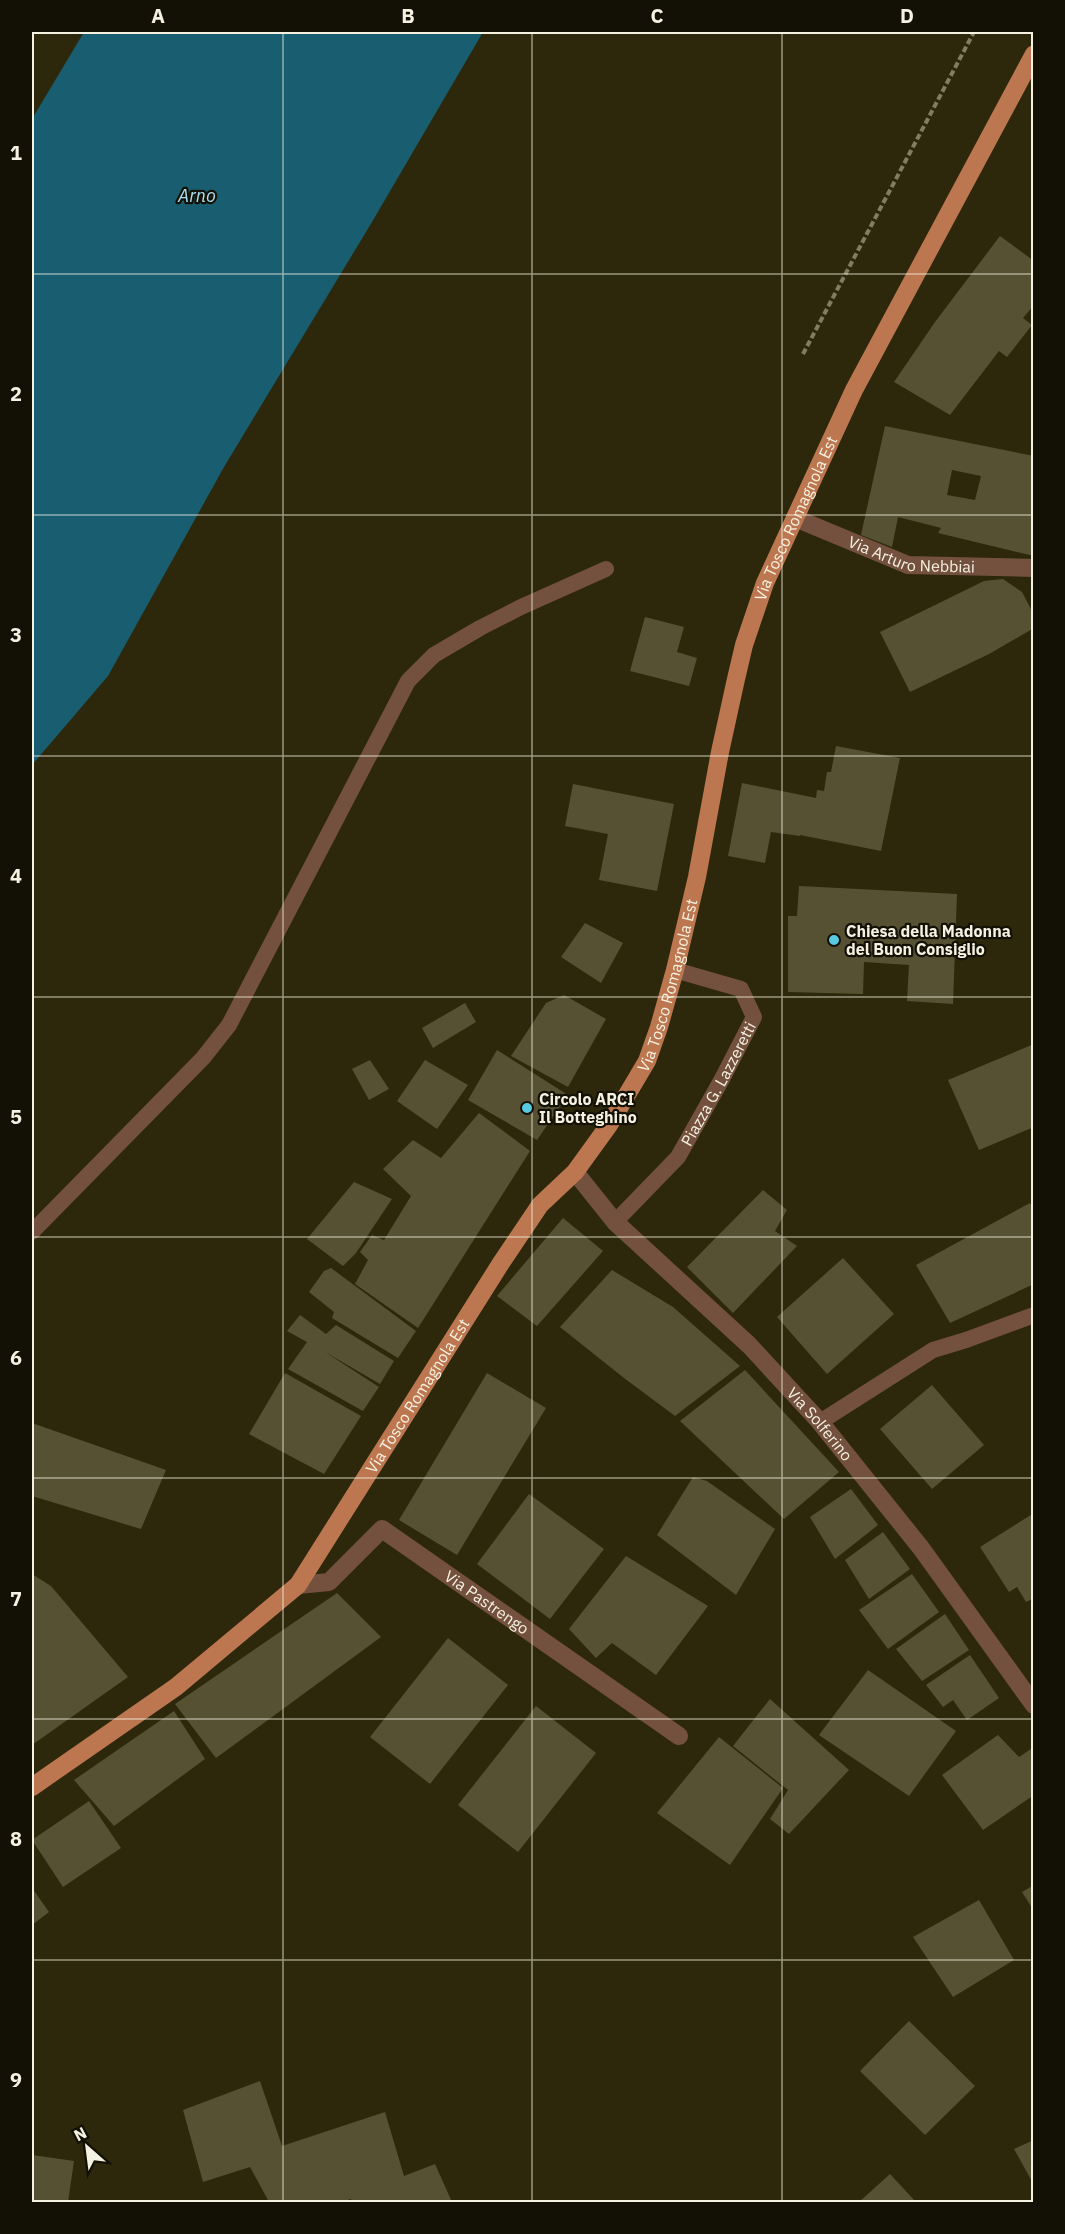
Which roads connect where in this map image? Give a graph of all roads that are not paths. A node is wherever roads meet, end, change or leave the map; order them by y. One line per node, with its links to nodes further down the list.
1 (1034, 54): 2 (main road, Via Tosco Romagnola Est)
2 (795, 518): 3 (street, Via Arturo Nebbiai); 5 (main road, Via Tosco Romagnola Est)
3 (1034, 568)
4 (606, 569): 8 (lane)
5 (675, 970): 6 (main road, Via Tosco Romagnola Est); 7 (lane, Piazza G. Lazzeretti)
6 (575, 1172): 7 (street, Via Solferino); 11 (main road, Via Tosco Romagnola Est)
7 (615, 1222): 10 (street, Via Solferino)
8 (32, 1232)
9 (1034, 1316): 10 (lane)
10 (820, 1422): 12 (street, Via Solferino)
11 (298, 1585): 13 (street, Via Pastrengo); 14 (main road, Via Tosco Romagnola Est)
12 (1034, 1705)
13 (679, 1736)
14 (32, 1787)

